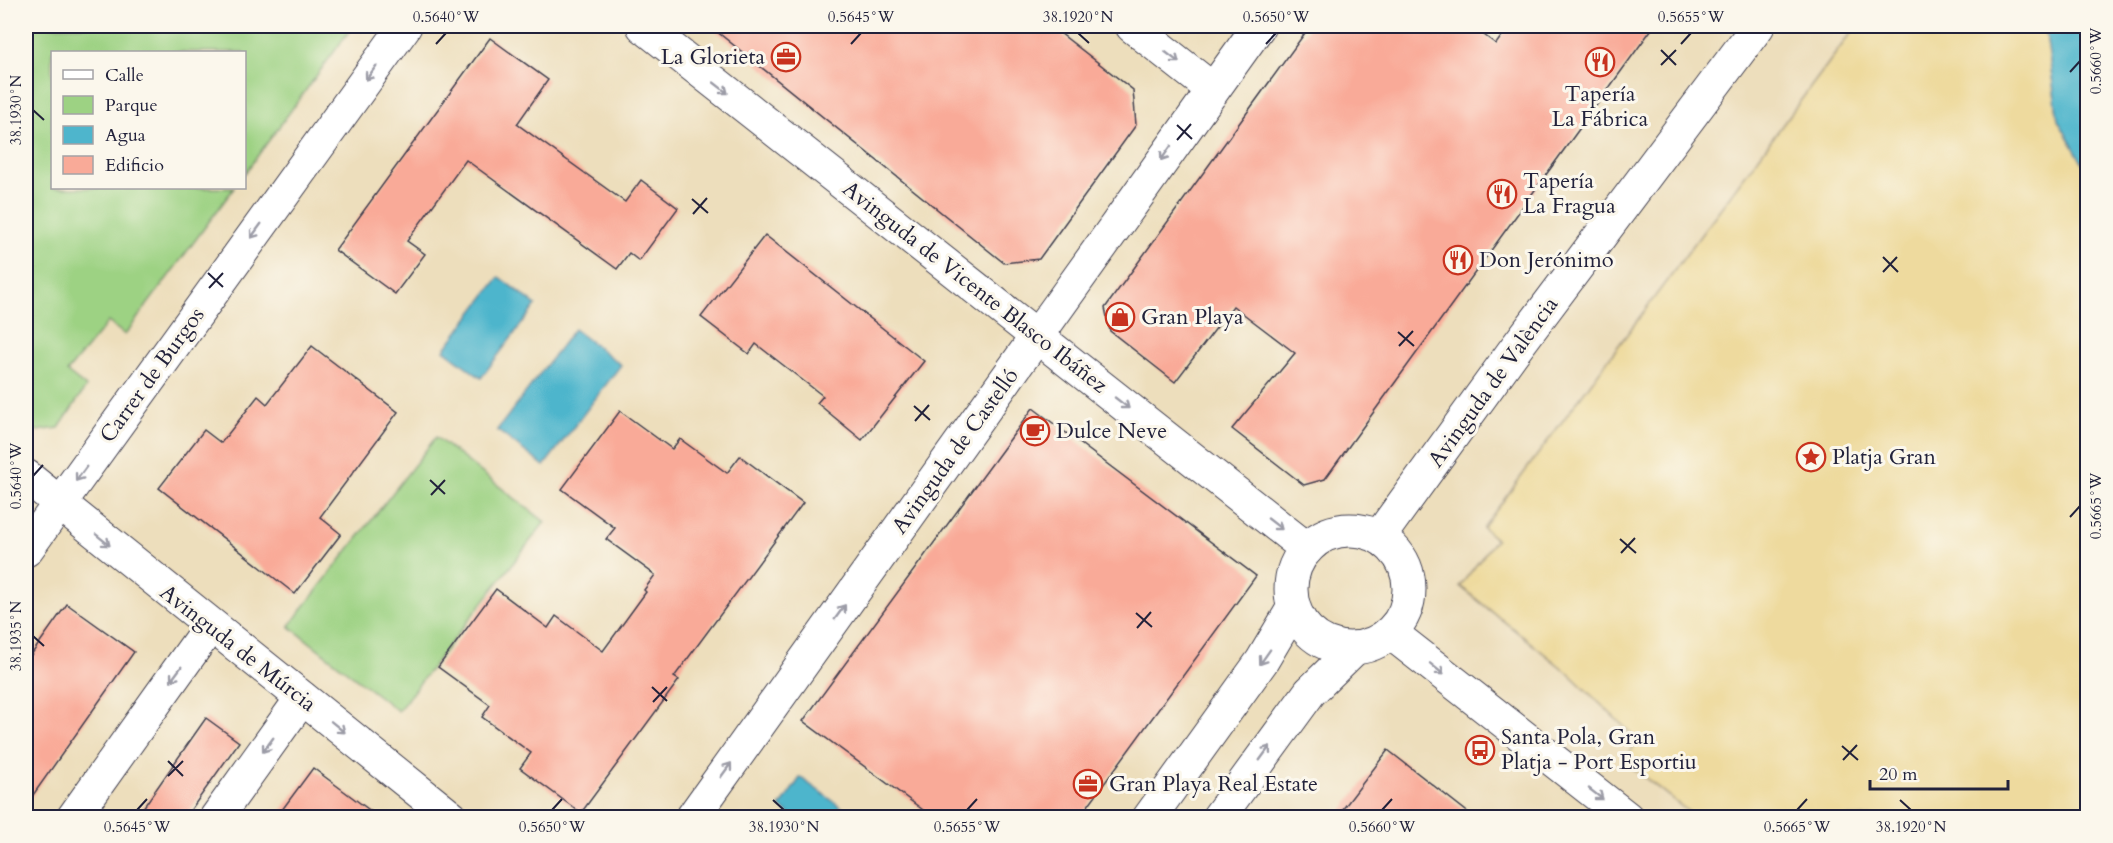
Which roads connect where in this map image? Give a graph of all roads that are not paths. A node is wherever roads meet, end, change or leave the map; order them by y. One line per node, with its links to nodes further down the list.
1 (405, 26): 9 (street, Carrer de Burgos, one-way to 9)
2 (642, 26): 7 (street, Avinguda de Vicente Blasco Ibáñez, one-way to 7)
3 (1132, 26): 6 (street, one-way to 6)
4 (1259, 26): 6 (street, Avinguda de Castelló)
5 (1758, 26): 10 (street, Avinguda de València)
6 (1212, 88): 7 (street, Avinguda de Castelló, one-way to 7)
7 (1037, 337): 11 (street, Avinguda de Vicente Blasco Ibáñez, one-way to 11); 21 (street, Avinguda de Castelló, one-way to 7)
8 (26, 476): 9 (street, Avinguda de Múrcia)
9 (59, 504): 12 (street, Carrer de Burgos); 14 (street, Avinguda de Múrcia, one-way to 14)
10 (1379, 537): 11 (street); 15 (street)
11 (1306, 549): 13 (street)
12 (26, 550)
13 (1294, 607): 16 (street); 22 (street, one-way to 22)
14 (210, 626): 17 (street, Avinguda de Múrcia); 19 (street, one-way to 19)
15 (1391, 633): 16 (street); 24 (street, one-way to 24)
16 (1355, 648): 23 (street, one-way to 16)
17 (302, 698): 18 (street, Avinguda de Múrcia, one-way to 18); 20 (street, one-way to 20)
18 (444, 815)
19 (73, 818)
20 (216, 818)
21 (692, 818)
22 (1149, 818)
23 (1218, 818)
24 (1627, 818)

